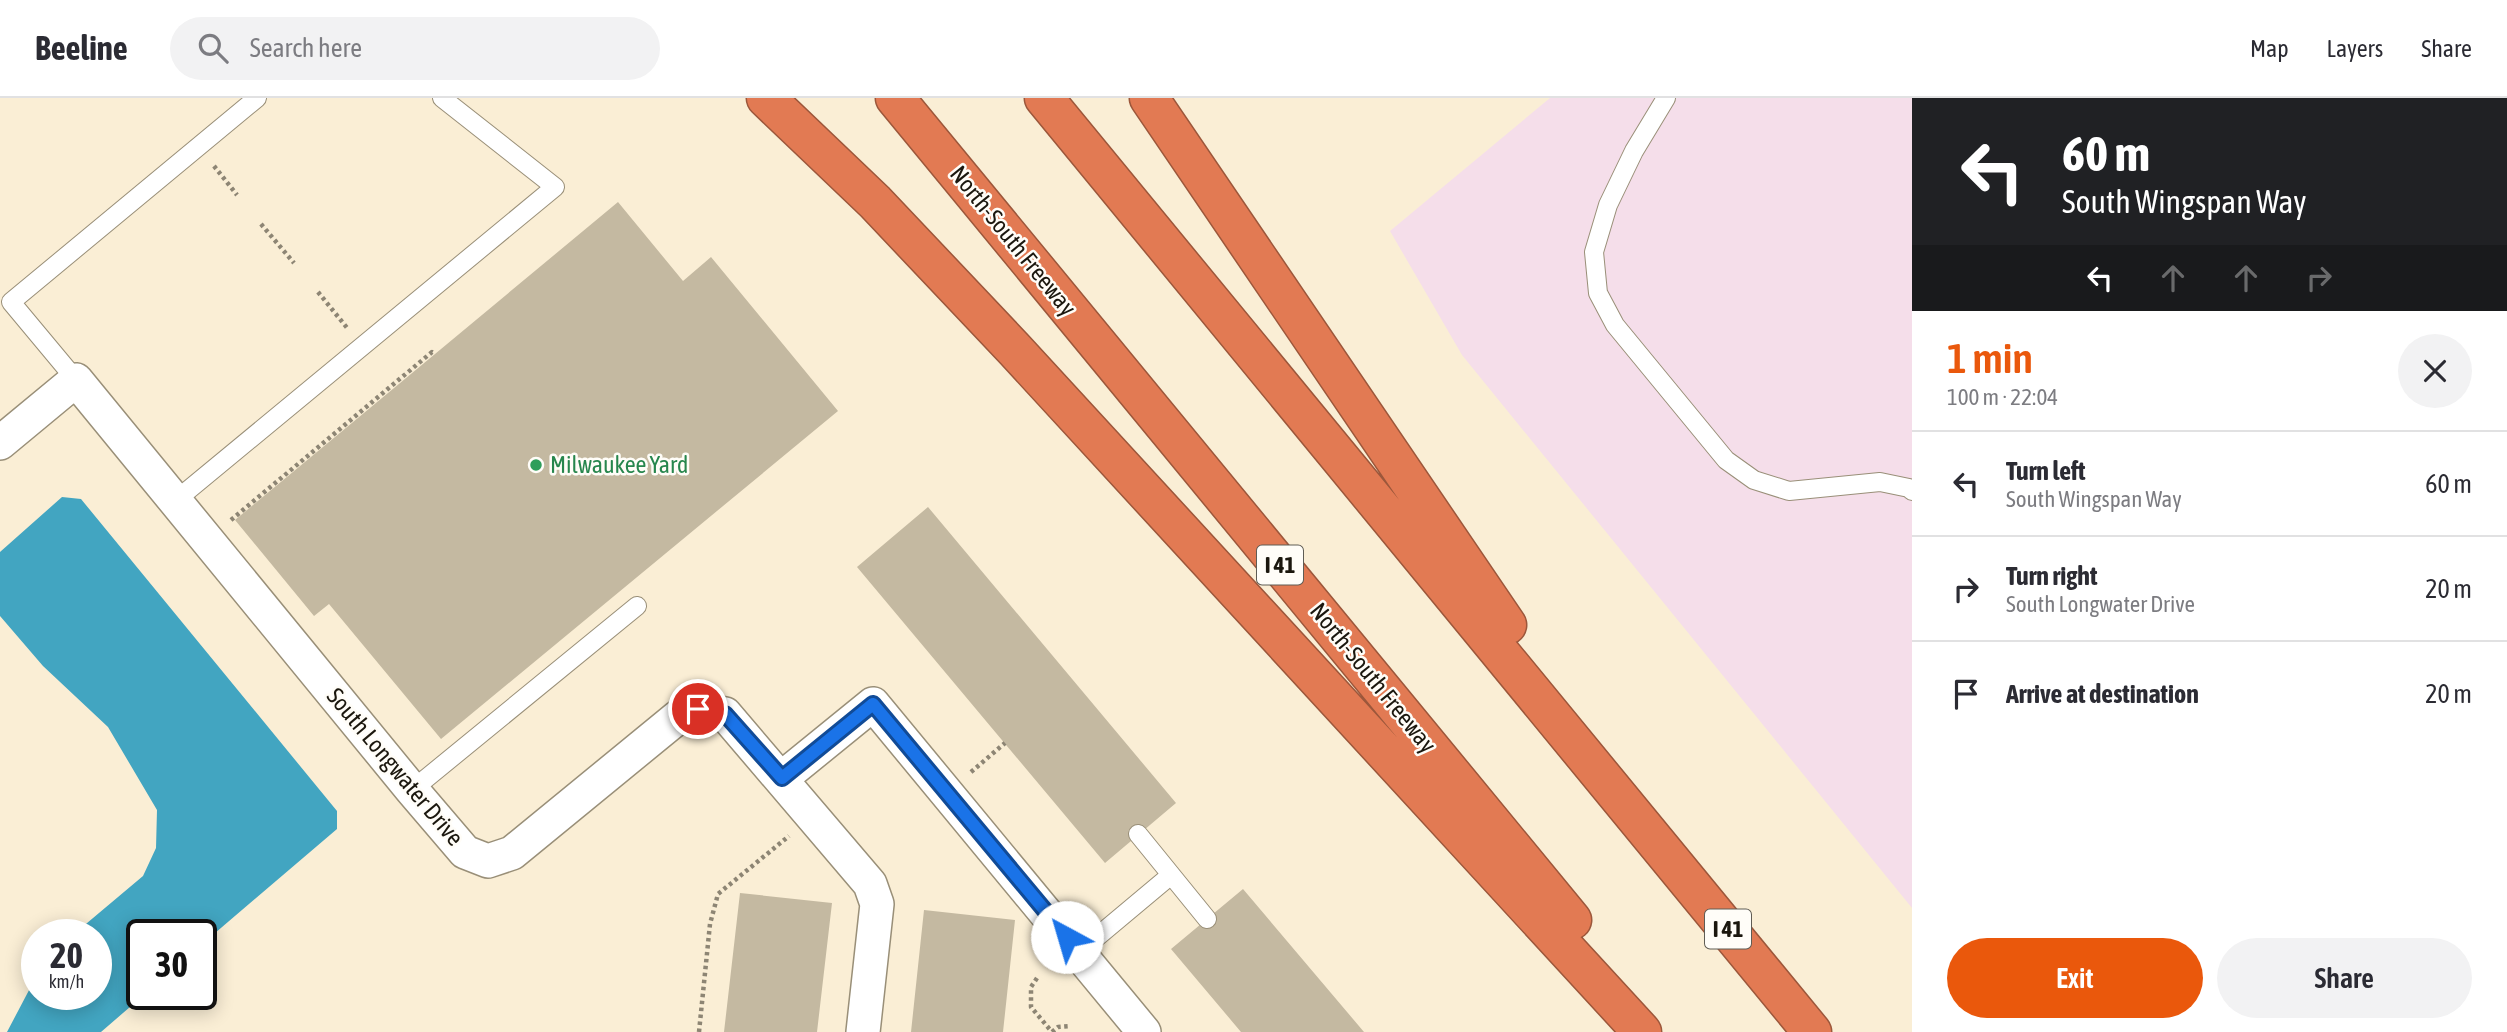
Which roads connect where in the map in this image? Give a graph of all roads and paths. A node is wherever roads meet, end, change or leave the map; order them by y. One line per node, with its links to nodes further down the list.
1 (257, 98): 8 (lane)
2 (442, 98): 18 (lane)
3 (766, 98): 37 (highway)
4 (895, 98): 38 (highway, North-South Freeway / I 41)
5 (1044, 98): 25 (highway, I 41)
6 (1149, 98): 25 (highway)
7 (1666, 98): 17 (lane)
8 (198, 147): 9 (path); 15 (lane)
9 (237, 195)
10 (261, 224): 11 (path)
11 (294, 263)
12 (318, 292): 13 (path)
13 (351, 332)
14 (435, 354): 19 (path)
15 (76, 380): 16 (street); 18 (street, South Longwater Drive)
16 (0, 443)
17 (1912, 491)
18 (175, 501): 23 (street, South Longwater Drive)
19 (235, 529)
20 (637, 606): 23 (lane)
21 (1005, 743): 24 (path)
22 (782, 778): 23 (street, South Longwater Drive); 24 (street); 34 (street, South Longwater Drive)
23 (412, 790)
24 (946, 792): 30 (street)
25 (1644, 827): 39 (highway, I 41)
26 (798, 829): 33 (path)
27 (1138, 834): 28 (lane)
28 (1171, 875): 29 (lane); 30 (lane)
29 (1207, 919)
30 (1079, 952): 36 (street)
31 (1037, 978): 35 (path)
32 (1070, 1026): 35 (path)
33 (699, 1032)
34 (863, 1032)
35 (1052, 1032)
36 (1144, 1032)
37 (1642, 1032)
38 (1664, 1032)
39 (1812, 1032)

